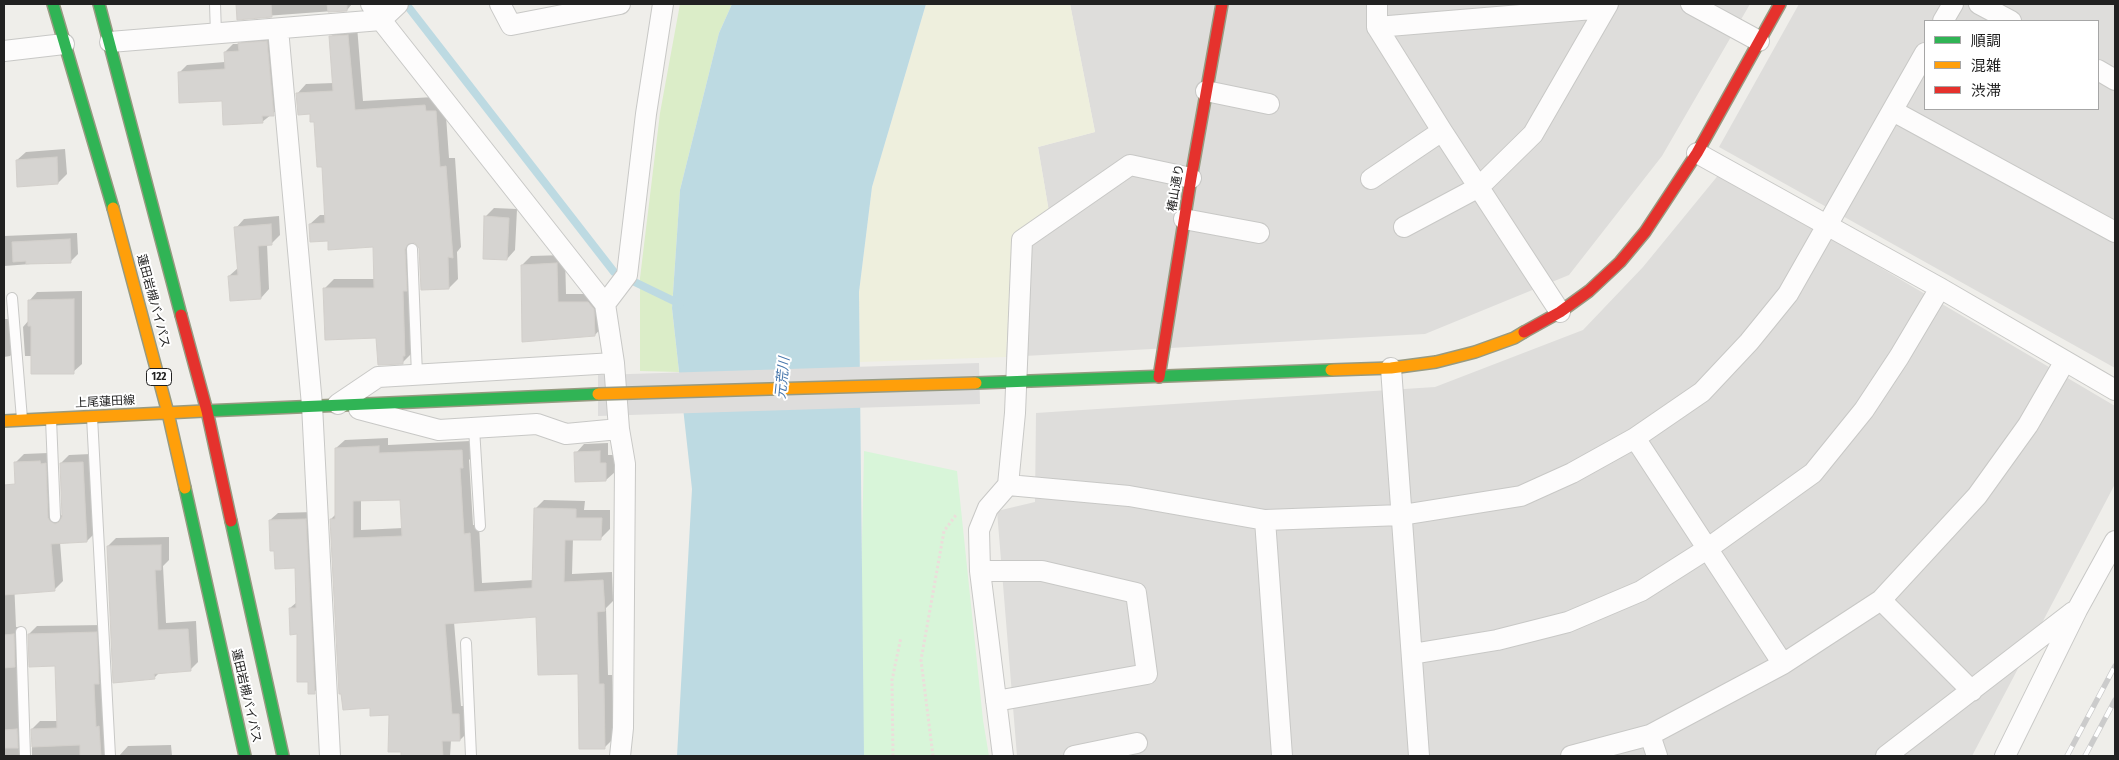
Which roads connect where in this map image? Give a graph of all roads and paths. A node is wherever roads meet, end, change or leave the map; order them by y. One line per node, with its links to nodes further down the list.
1 (53, 4): 23 (main road, 蓮田岩槻バイパス / 122)
2 (99, 4): 22 (main road, 蓮田岩槻バイパス)
3 (215, 4): 20 (lane)
4 (398, 4): 15 (street)
5 (500, 4): 6 (street)
6 (620, 4)
7 (663, 4): 44 (street)
8 (1222, 4): 28 (main road, 椿山通り)
9 (1376, 4): 18 (street)
10 (1691, 4): 21 (street)
11 (1780, 4): 21 (main road, 上尾蓮田線)
12 (1953, 4): 16 (street)
13 (1979, 4): 17 (street)
14 (1606, 6): 18 (street); 35 (street)
15 (376, 12): 19 (street); 44 (street)
16 (1944, 20)
17 (2008, 20)
18 (1377, 27): 31 (street)
19 (278, 29): 20 (street); 54 (street)
20 (216, 34): 22 (street)
21 (1759, 41): 32 (main road, 上尾蓮田線)
22 (110, 42): 55 (main road, 蓮田岩槻バイパス)
23 (64, 44): 24 (street); 56 (main road, 蓮田岩槻バイパス / 122)
24 (4, 51)
25 (1924, 55): 30 (street)
26 (2099, 71): 27 (street)
27 (2115, 80)
28 (1206, 92): 29 (street); 33 (main road, 椿山通り)
29 (1269, 104)
30 (1893, 110): 37 (street); 39 (street)
31 (1442, 131): 34 (street); 35 (street)
32 (1697, 153): 37 (street); 45 (main road, 上尾蓮田線)
33 (1191, 178): 36 (main road, 椿山通り); 51 (street)
34 (1371, 179)
35 (1479, 187): 38 (street); 45 (street)
36 (1184, 219): 40 (street); 50 (main road, 椿山通り)
37 (1827, 226): 42 (street); 63 (street)
38 (1404, 227)
39 (2115, 232)
40 (1259, 233)
41 (412, 249): 49 (lane)
42 (1940, 288): 46 (street); 71 (street)
43 (12, 298): 59 (lane)
44 (604, 304): 47 (street)
45 (1560, 312): 48 (main road, 上尾蓮田線)
46 (2065, 361): 52 (street); 73 (street)
47 (614, 363): 49 (street); 62 (street)
48 (1391, 368): 50 (main road, 上尾蓮田線); 66 (street)
49 (417, 375): 53 (street)
50 (1159, 377): 51 (main road, 上尾蓮田線)
51 (1016, 381): 53 (main road, 上尾蓮田線, bridge); 64 (street)
52 (2115, 390)
53 (338, 404): 54 (main road, 上尾蓮田線); 61 (street)
54 (312, 405): 55 (main road, 上尾蓮田線); 88 (street)
55 (207, 411): 56 (main road, 上尾蓮田線); 87 (main road, 蓮田岩槻バイパス)
56 (168, 413): 57 (main road, 上尾蓮田線); 86 (main road, 蓮田岩槻バイパス / 122)
57 (92, 416): 58 (main road, 上尾蓮田線); 85 (lane)
58 (51, 418): 59 (main road, 上尾蓮田線); 67 (lane)
59 (22, 420): 60 (main road, 上尾蓮田線)
60 (4, 421)
61 (474, 428): 62 (street); 69 (lane)
62 (619, 429): 90 (street)
63 (1635, 438): 66 (street); 71 (street)
64 (1008, 485): 68 (street); 72 (street)
65 (956, 515): 92 (path)
66 (1402, 515): 68 (street); 78 (street)
67 (55, 518)
68 (1265, 520): 95 (street)
69 (480, 526)
70 (2115, 542): 74 (street)
71 (1707, 549): 78 (street); 79 (street)
72 (980, 571): 81 (street); 81 (street)
73 (1881, 600): 79 (street); 80 (street)
74 (2077, 610): 80 (street); 100 (street)
75 (21, 632): 84 (lane)
76 (902, 637): 91 (path)
77 (466, 643): 89 (lane)
78 (1412, 654): 96 (street)
79 (1783, 664): 82 (street)
80 (1972, 691): 99 (street)
81 (996, 701): 93 (street)
82 (1650, 735): 97 (street); 98 (street)
83 (1137, 743): 94 (street)
84 (25, 756)
85 (110, 756)
86 (245, 756)
87 (283, 756)
88 (330, 756)
89 (471, 756)
90 (620, 756)
91 (893, 756)
92 (933, 756)
93 (1003, 756)
94 (1074, 756)
95 (1282, 756)
96 (1419, 756)
97 (1571, 756)
98 (1657, 756)
99 (1886, 756)
100 (2005, 756)

